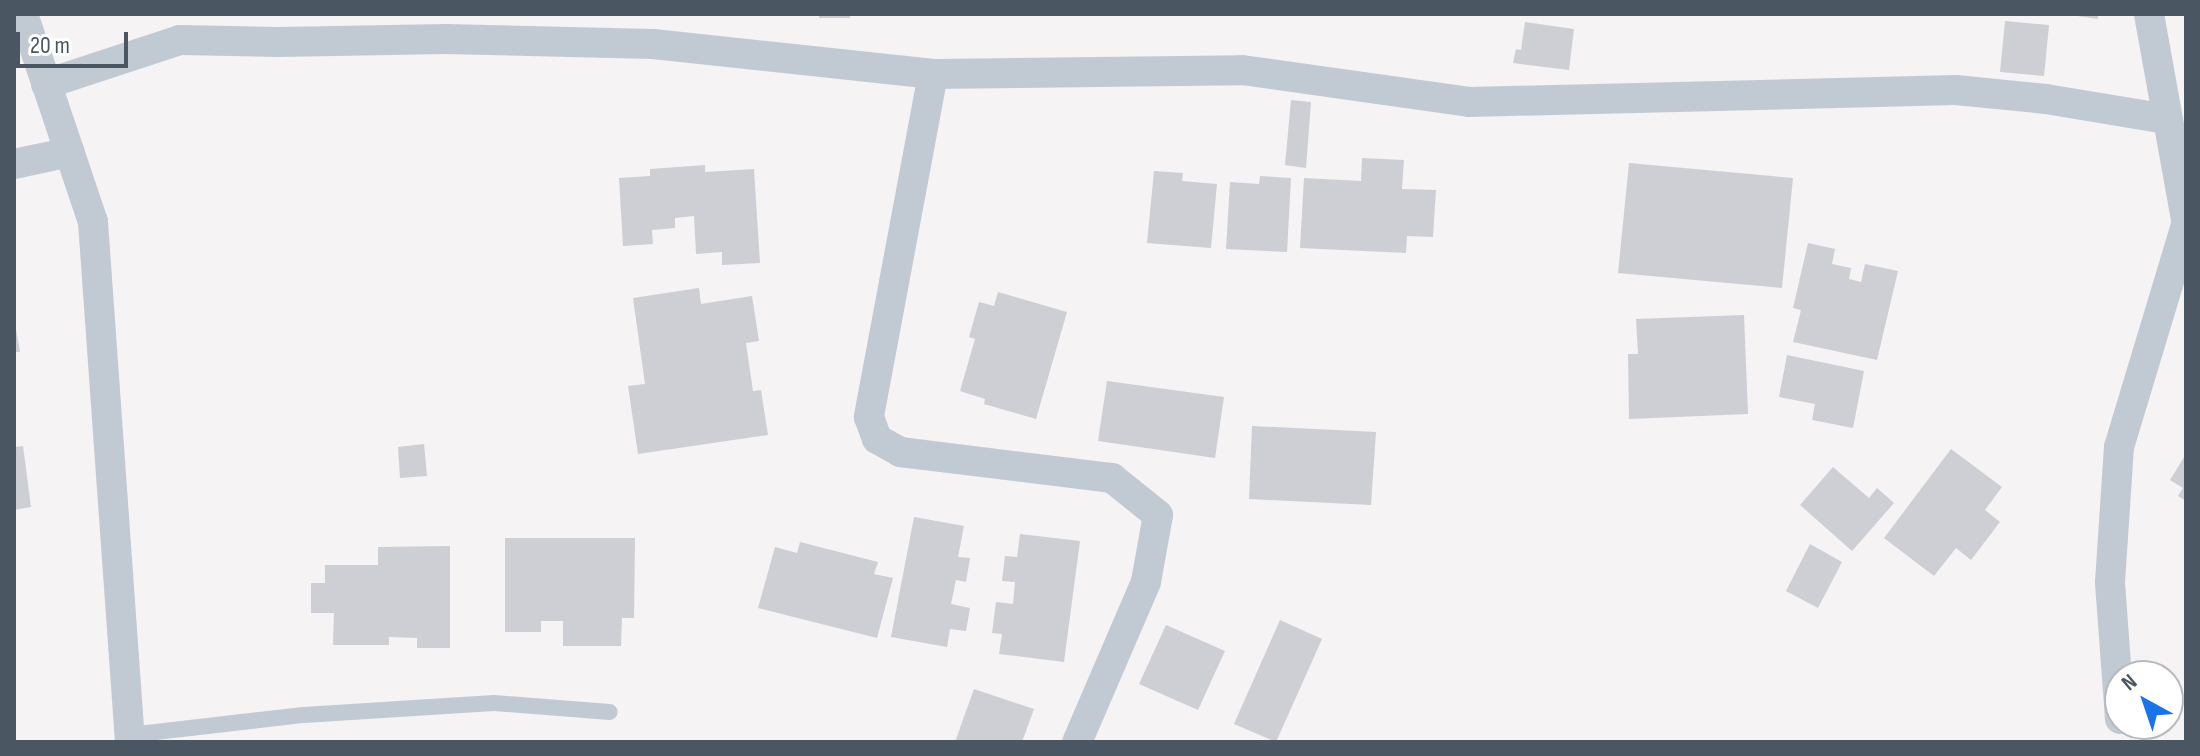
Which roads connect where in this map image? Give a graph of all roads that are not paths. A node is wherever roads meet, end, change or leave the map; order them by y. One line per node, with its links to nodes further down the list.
1 (23, 14): 4 (street)
2 (2149, 14): 5 (street)
3 (933, 74): 4 (street); 5 (street); 12 (street)
4 (46, 84): 6 (street)
5 (2167, 119): 8 (street)
6 (70, 152): 7 (street); 11 (street)
7 (14, 164)
8 (2186, 223): 9 (street)
9 (2116, 660)
10 (610, 712): 11 (lane)
11 (130, 738)
12 (1077, 742)

